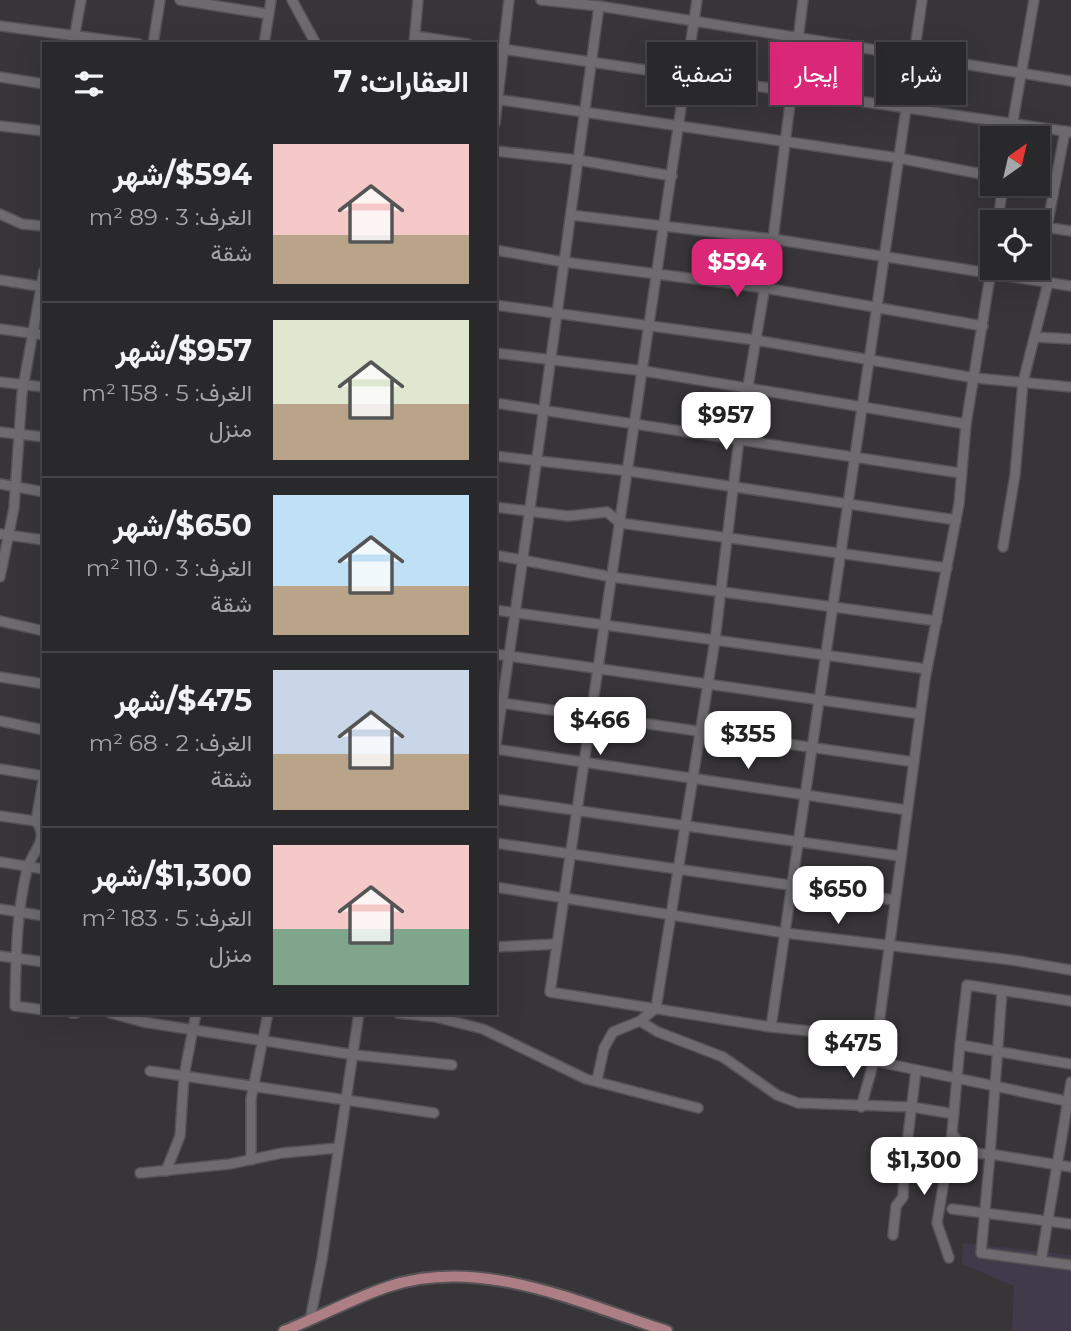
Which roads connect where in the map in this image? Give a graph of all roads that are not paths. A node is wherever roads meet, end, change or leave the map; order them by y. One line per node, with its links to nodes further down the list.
1 (81, 0): 19 (street)
2 (160, 0): 22 (street)
3 (180, 0): 15 (street)
4 (271, 0): 15 (street)
5 (292, 0): 24 (street)
6 (418, 0): 20 (street)
7 (509, 0): 29 (street)
8 (541, 0): 13 (street)
9 (697, 0): 16 (street)
10 (803, 0): 18 (street)
11 (922, 0): 28 (street)
12 (1034, 0): 34 (street)
13 (570, 2): 14 (street)
14 (599, 6): 16 (street); 31 (street)
15 (268, 14): 23 (street)
16 (694, 21): 18 (street); 26 (street)
17 (0, 26): 19 (street)
18 (797, 36): 27 (street); 30 (street)
19 (74, 40): 21 (street)
20 (414, 40): 25 (street)
21 (106, 42)
22 (153, 42)
23 (264, 42)
24 (315, 42)
25 (441, 42)
26 (691, 42)
27 (796, 42)
28 (915, 42)
29 (500, 48): 31 (street); 38 (street)
30 (876, 50)
31 (592, 61): 33 (street); 44 (street)
32 (966, 65): 34 (street)
33 (647, 68)
34 (1020, 74): 36 (street); 45 (street)
35 (0, 77): 37 (street)
36 (1071, 81)
37 (42, 84)
38 (497, 99): 44 (street)
39 (862, 102): 43 (street)
40 (683, 105): 47 (street)
41 (788, 105): 51 (street)
42 (906, 105): 43 (street)
43 (906, 108): 45 (street); 53 (street)
44 (584, 111): 47 (street); 54 (street)
45 (1012, 123): 48 (street); 50 (street)
46 (0, 126): 49 (street)
47 (680, 126): 51 (street); 56 (street)
48 (1012, 126)
49 (42, 131)
50 (1068, 131): 57 (street)
51 (784, 141): 53 (street); 66 (street)
52 (497, 151): 54 (street)
53 (898, 158): 55 (street); 68 (street)
54 (578, 160): 56 (street); 61 (street)
55 (980, 174)
56 (672, 176): 63 (street)
57 (1058, 179): 58 (street); 59 (street)
58 (1071, 181)
59 (1048, 210)
60 (0, 214): 62 (street)
61 (571, 215): 63 (street); 69 (street)
62 (42, 226)
63 (664, 226): 66 (street); 71 (street)
64 (1050, 228): 65 (street)
65 (1071, 231)
66 (773, 239): 68 (street); 78 (street)
67 (497, 250): 69 (street)
68 (884, 256): 70 (street); 81 (street)
69 (564, 262): 71 (street); 82 (street)
70 (980, 268)
71 (658, 275): 78 (street); 83 (street)
72 (0, 280): 76 (street)
73 (990, 280): 84 (street)
74 (1036, 280): 75 (street)
75 (1048, 283): 77 (street); 87 (street)
76 (42, 286)
77 (1071, 286)
78 (765, 288): 81 (street); 89 (street)
79 (42, 298): 86 (street)
80 (497, 305): 82 (street)
81 (876, 306): 84 (street); 91 (street)
82 (556, 312): 83 (street); 92 (street)
83 (651, 326): 89 (street); 93 (street)
84 (984, 326): 94 (street)
85 (0, 328): 86 (street)
86 (39, 334): 97 (street)
87 (1035, 337): 88 (street); 96 (street)
88 (1071, 339)
89 (755, 340): 91 (street); 99 (street)
90 (497, 354): 92 (street)
91 (867, 357): 94 (street); 102 (street)
92 (552, 360): 93 (street); 103 (street)
93 (644, 372): 99 (street); 104 (street)
94 (975, 378): 96 (street); 105 (street)
95 (0, 382): 97 (street)
96 (1023, 382): 100 (street); 127 (street)
97 (24, 384): 98 (street); 107 (street)
98 (42, 387)
99 (749, 387): 102 (street); 109 (street)
100 (1071, 387)
101 (497, 404): 103 (street)
102 (861, 405): 105 (street); 110 (street)
103 (546, 410): 104 (street); 112 (street)
104 (635, 423): 109 (street); 113 (street)
105 (966, 424): 114 (street)
106 (0, 432): 107 (street)
107 (19, 434): 108 (street); 117 (street)
108 (42, 437)
109 (739, 439): 110 (street); 116 (street)
110 (853, 455): 114 (street); 119 (street)
111 (497, 456): 112 (street)
112 (538, 461): 113 (street); 121 (street)
113 (628, 471): 116 (street); 123 (street)
114 (960, 473): 122 (street)
115 (0, 484): 117 (street)
116 (735, 486): 119 (street); 125 (street)
117 (15, 487): 118 (street); 124 (street)
118 (42, 492)
119 (846, 502): 122 (street); 129 (street)
120 (497, 507): 121 (street)
121 (531, 510): 123 (street); 130 (street)
122 (956, 520): 131 (street)
123 (620, 523): 125 (street); 133 (street)
124 (4, 534): 126 (street); 132 (street)
125 (727, 539): 129 (street); 134 (street)
126 (42, 540)
127 (1003, 547)
128 (497, 555): 130 (street)
129 (839, 555): 131 (street); 135 (street)
130 (524, 558): 133 (street); 137 (street)
131 (947, 568): 139 (street)
132 (0, 577)
133 (612, 577): 134 (street); 140 (street)
134 (721, 592): 135 (street); 142 (street)
135 (831, 606): 139 (street); 145 (street)
136 (497, 610): 137 (street)
137 (516, 613): 140 (street); 144 (street)
138 (0, 621): 141 (street)
139 (937, 621): 146 (street)
140 (605, 625): 142 (street); 147 (street)
141 (42, 631)
142 (715, 640): 145 (street); 150 (street)
143 (497, 654): 144 (street)
144 (509, 655): 147 (street); 152 (street)
145 (824, 655): 146 (street); 151 (street)
146 (928, 668): 153 (street)
147 (598, 670): 150 (street); 154 (street)
148 (0, 677): 149 (street)
149 (42, 684)
150 (709, 686): 151 (street); 158 (street)
151 (818, 701): 153 (street); 159 (street)
152 (499, 703): 154 (street); 156 (street)
153 (920, 715): 161 (street)
154 (591, 716): 158 (street); 162 (street)
155 (0, 721): 157 (street)
156 (497, 726)
157 (42, 730)
158 (701, 732): 159 (street); 165 (street)
159 (811, 748): 161 (street); 166 (street)
160 (497, 749): 162 (street)
161 (914, 762): 170 (street)
162 (584, 764): 165 (street); 169 (street)
163 (0, 769): 164 (street)
164 (42, 775)
165 (693, 778): 166 (street); 173 (street)
166 (805, 793): 170 (street); 174 (street)
167 (42, 798): 172 (street)
168 (497, 799): 169 (street)
169 (577, 809): 173 (street); 177 (street)
170 (907, 810): 178 (street)
171 (0, 816): 172 (street)
172 (40, 822)
173 (686, 825): 174 (street); 182 (street)
174 (798, 841): 178 (street); 183 (street)
175 (42, 842): 180 (street)
176 (497, 843): 177 (street)
177 (570, 855): 182 (street); 185 (street)
178 (900, 856): 186 (street)
179 (0, 862): 180 (street)
180 (28, 867): 181 (street); 188 (street)
181 (42, 869)
182 (678, 870): 183 (street); 189 (street)
183 (792, 886): 186 (street); 191 (street)
184 (497, 887): 185 (street)
185 (564, 899): 189 (street); 192 (street)
186 (894, 900): 194 (street)
187 (0, 909): 188 (street)
188 (19, 912): 190 (street); 196 (street)
189 (671, 915): 191 (street); 201 (street)
190 (42, 916)
191 (785, 933): 194 (street); 209 (street)
192 (557, 944): 193 (street); 201 (street)
193 (497, 947)
194 (888, 947): 198 (street); 211 (street)
195 (0, 956): 196 (street)
196 (16, 958): 197 (street); 202 (street)
197 (42, 962)
198 (1071, 970)
199 (1002, 990): 200 (street); 213 (street); 214 (street)
200 (1071, 1001)
201 (656, 1009): 208 (street); 209 (street)
202 (42, 1010)
203 (121, 1015): 210 (street)
204 (196, 1015): 210 (street)
205 (268, 1015): 212 (street)
206 (359, 1015): 215 (street)
207 (416, 1015): 223 (street)
208 (640, 1021): 223 (street); 229 (street)
209 (771, 1027): 211 (street)
210 (194, 1029): 212 (street); 221 (street)
211 (877, 1038): 216 (street)
212 (265, 1039): 215 (street); 225 (street)
213 (960, 1045): 214 (street); 222 (street)
214 (999, 1052): 217 (street); 226 (street)
215 (355, 1055): 218 (street); 227 (street)
216 (874, 1061): 219 (street); 229 (street)
217 (1071, 1064)
218 (452, 1065)
219 (916, 1070): 222 (street); 230 (street)
220 (150, 1071): 221 (street)
221 (184, 1076): 225 (street); 240 (street)
222 (957, 1079): 226 (street); 233 (street)
223 (597, 1080): 231 (street)
224 (1071, 1082): 228 (street)
225 (254, 1086): 227 (street); 237 (street)
226 (996, 1087): 228 (street); 236 (street)
227 (344, 1101): 232 (street); 235 (street)
228 (1069, 1102): 238 (street)
229 (861, 1107): 230 (street)
230 (912, 1107): 233 (street); 246 (street)
231 (698, 1108)
232 (434, 1113)
233 (954, 1114): 234 (street)
234 (952, 1133): 236 (street); 247 (street)
235 (338, 1148): 237 (street); 250 (street)
236 (990, 1154): 238 (street); 243 (street)
237 (251, 1160): 240 (street)
238 (1057, 1165): 239 (street); 244 (street)
239 (1071, 1167)
240 (166, 1171): 241 (street)
241 (140, 1173)
242 (952, 1209): 243 (street)
243 (986, 1213): 244 (street); 248 (street)
244 (1048, 1221): 245 (street); 248 (street)
245 (1071, 1224)
246 (893, 1235)
247 (948, 1258)
248 (1041, 1261): 249 (street)
249 (1071, 1265)
250 (310, 1320): 251 (main road); 252 (main road)
251 (284, 1331)
252 (667, 1331)

